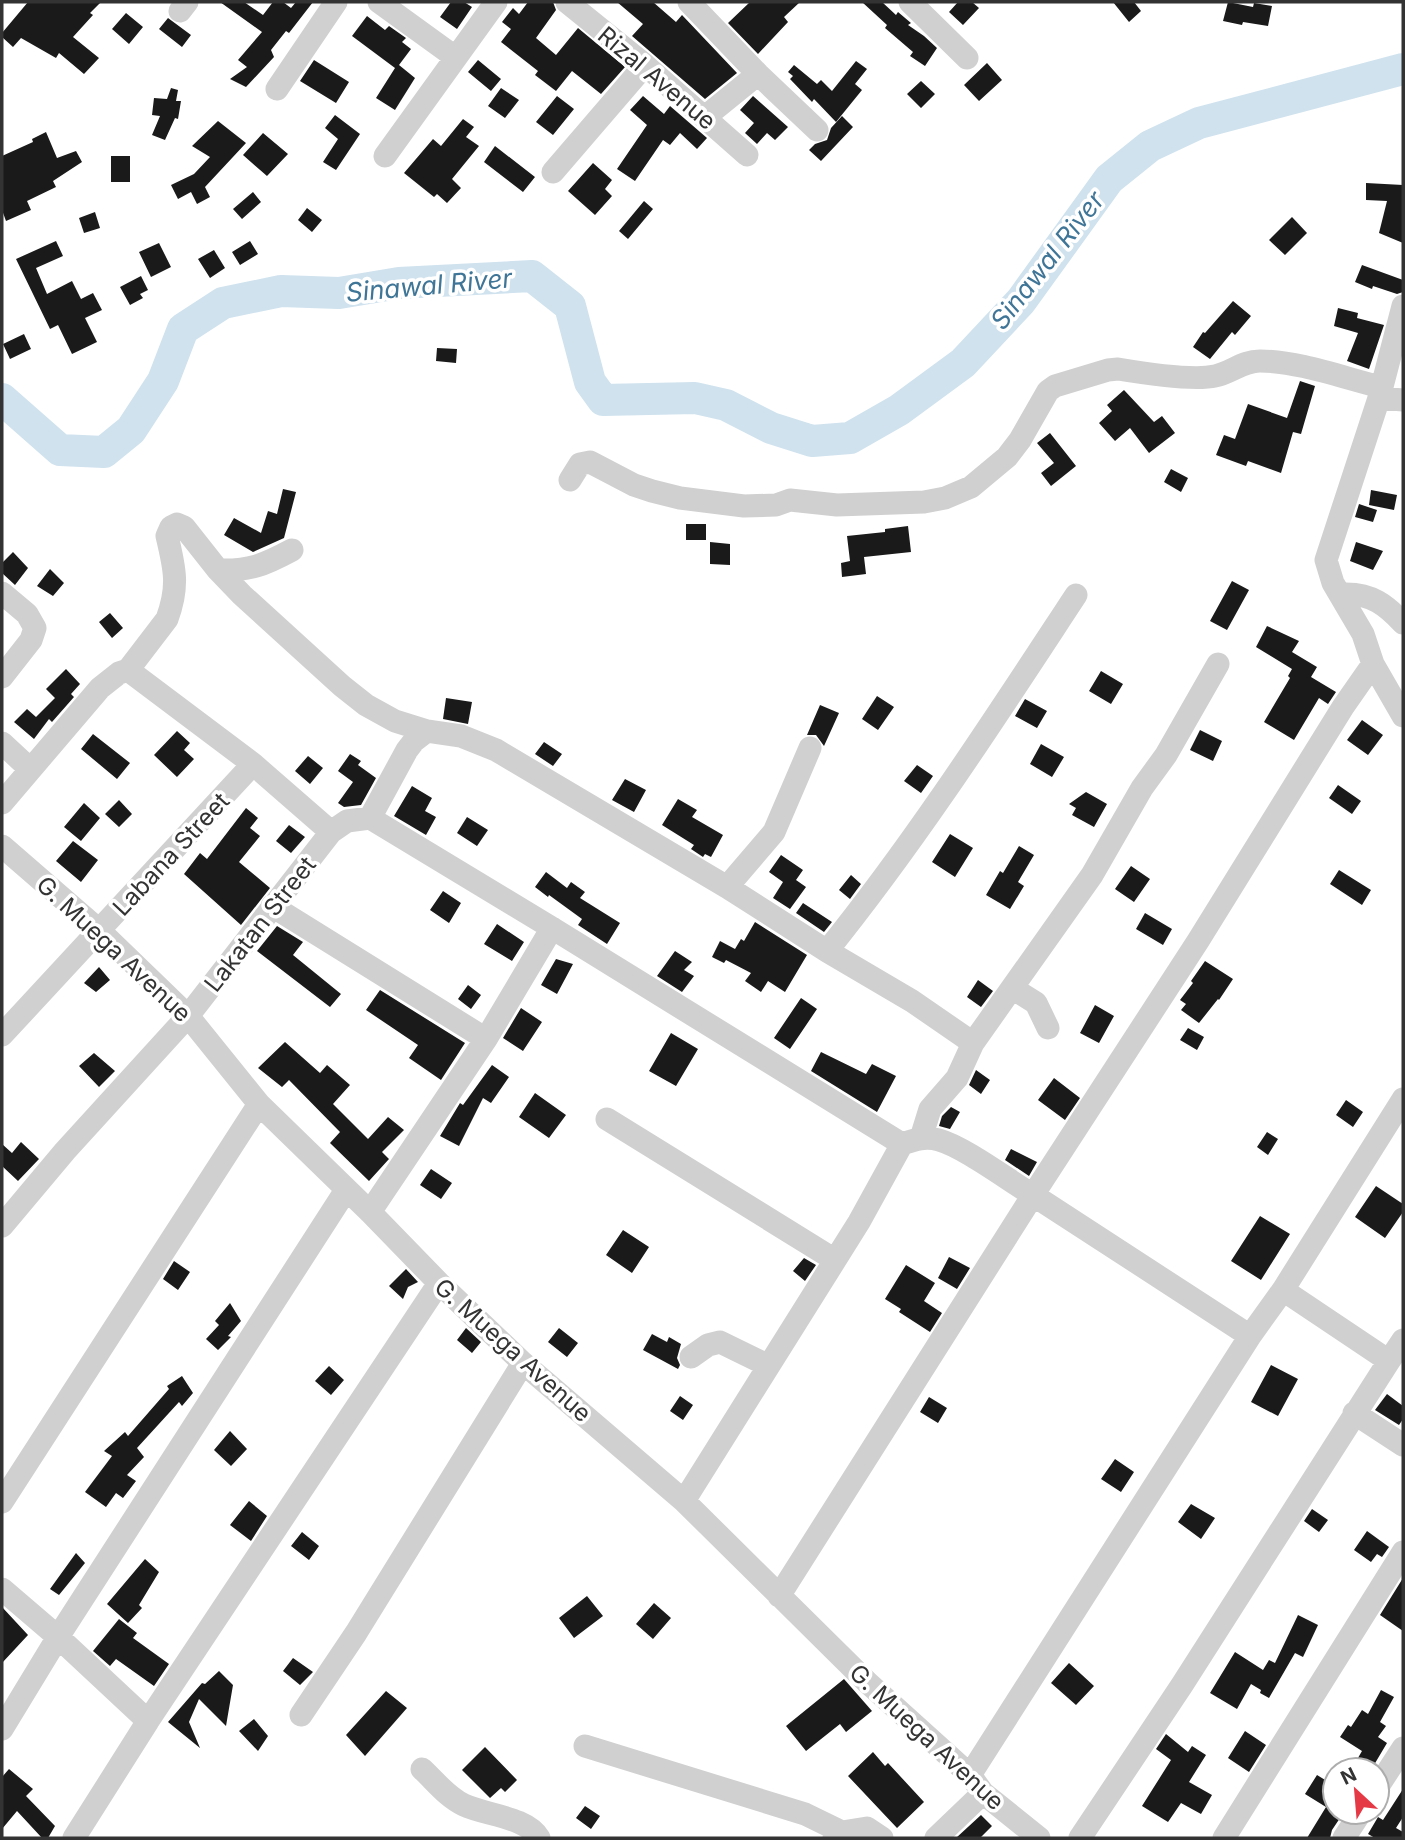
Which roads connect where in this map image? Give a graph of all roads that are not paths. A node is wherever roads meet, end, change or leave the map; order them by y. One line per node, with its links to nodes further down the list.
1 (336, 2): 11 (street)
2 (379, 2): 7 (street)
3 (496, 2): 7 (street)
4 (567, 2): 9 (street, Rizal Avenue)
5 (689, 2): 10 (street)
6 (910, 2): 8 (street)
7 (455, 57): 15 (street)
8 (967, 58)
9 (645, 65): 12 (street, Rizal Avenue); 16 (street)
10 (758, 74): 12 (street); 13 (street)
11 (276, 89)
12 (705, 117): 14 (street, Rizal Avenue)
13 (817, 130)
14 (747, 155)
15 (385, 156)
16 (553, 172)
17 (1403, 306): 18 (street)
18 (1380, 393): 19 (street); 20 (street); 25 (street)
19 (1403, 400)
20 (570, 480)
21 (292, 551): 22 (street)
22 (218, 570): 29 (street); 32 (street)
23 (2, 593): 30 (street)
24 (1076, 594): 45 (street)
25 (1343, 597): 26 (street); 28 (street)
26 (1403, 623)
27 (1218, 664): 46 (street)
28 (1373, 664): 31 (street); 57 (street)
29 (128, 670): 35 (street); 36 (street)
30 (2, 677)
31 (1403, 716)
32 (427, 731): 38 (street); 41 (street)
33 (2, 743): 36 (street)
34 (810, 748): 41 (street)
35 (253, 764): 39 (street); 44 (street, Labana Street)
36 (30, 769): 37 (street)
37 (2, 803)
38 (370, 818): 39 (street); 43 (street)
39 (331, 832): 42 (street, Lakatan Street)
40 (2, 846): 44 (street, G. Muega Avenue)
41 (727, 887): 45 (street)
42 (272, 906): 47 (street, Lakatan Street); 50 (street)
43 (552, 928): 50 (street); 55 (street)
44 (100, 931): 47 (street, G. Muega Avenue); 49 (street, Labana Street)
45 (827, 951): 51 (street)
46 (1012, 988): 48 (street); 51 (street)
47 (188, 1016): 53 (street, G. Muega Avenue); 59 (street, Lakatan Street)
48 (1048, 1028)
49 (2, 1035)
50 (486, 1039): 58 (street)
51 (973, 1043): 55 (street)
52 (1403, 1099): 62 (street)
53 (259, 1104): 56 (street, G. Muega Avenue); 72 (street)
54 (607, 1119): 60 (street)
55 (911, 1141): 57 (street); 60 (street)
56 (346, 1190): 58 (street, G. Muega Avenue); 76 (street)
57 (1033, 1195): 63 (street); 75 (street)
58 (370, 1212): 61 (street, G. Muega Avenue)
59 (2, 1226)
60 (835, 1261): 68 (street)
61 (439, 1283): 67 (street, G. Muega Avenue); 78 (street)
62 (1283, 1290): 63 (street); 66 (street)
63 (1250, 1336): 84 (street)
64 (1403, 1340): 66 (street)
65 (691, 1357): 68 (street)
66 (1389, 1362): 69 (street)
67 (523, 1363): 71 (street, G. Muega Avenue); 77 (street)
68 (767, 1365): 71 (street)
69 (1354, 1413): 70 (street); 91 (street)
70 (1403, 1445)
71 (684, 1501): 75 (street, G. Muega Avenue)
72 (2, 1502)
73 (1403, 1552): 92 (street)
74 (2, 1589): 76 (street)
75 (779, 1596): 84 (street, G. Muega Avenue)
76 (58, 1637): 78 (street); 79 (street)
77 (301, 1715)
78 (148, 1721): 86 (street)
79 (2, 1729)
80 (585, 1746): 85 (street)
81 (1403, 1748): 82 (street)
82 (1391, 1766)
83 (422, 1769): 87 (street)
84 (976, 1784): 89 (street); 90 (street, G. Muega Avenue)
85 (838, 1835): 88 (street)
86 (74, 1838)
87 (539, 1838)
88 (883, 1838)
89 (936, 1838)
90 (1040, 1838)
91 (1080, 1838)
92 (1224, 1838)

